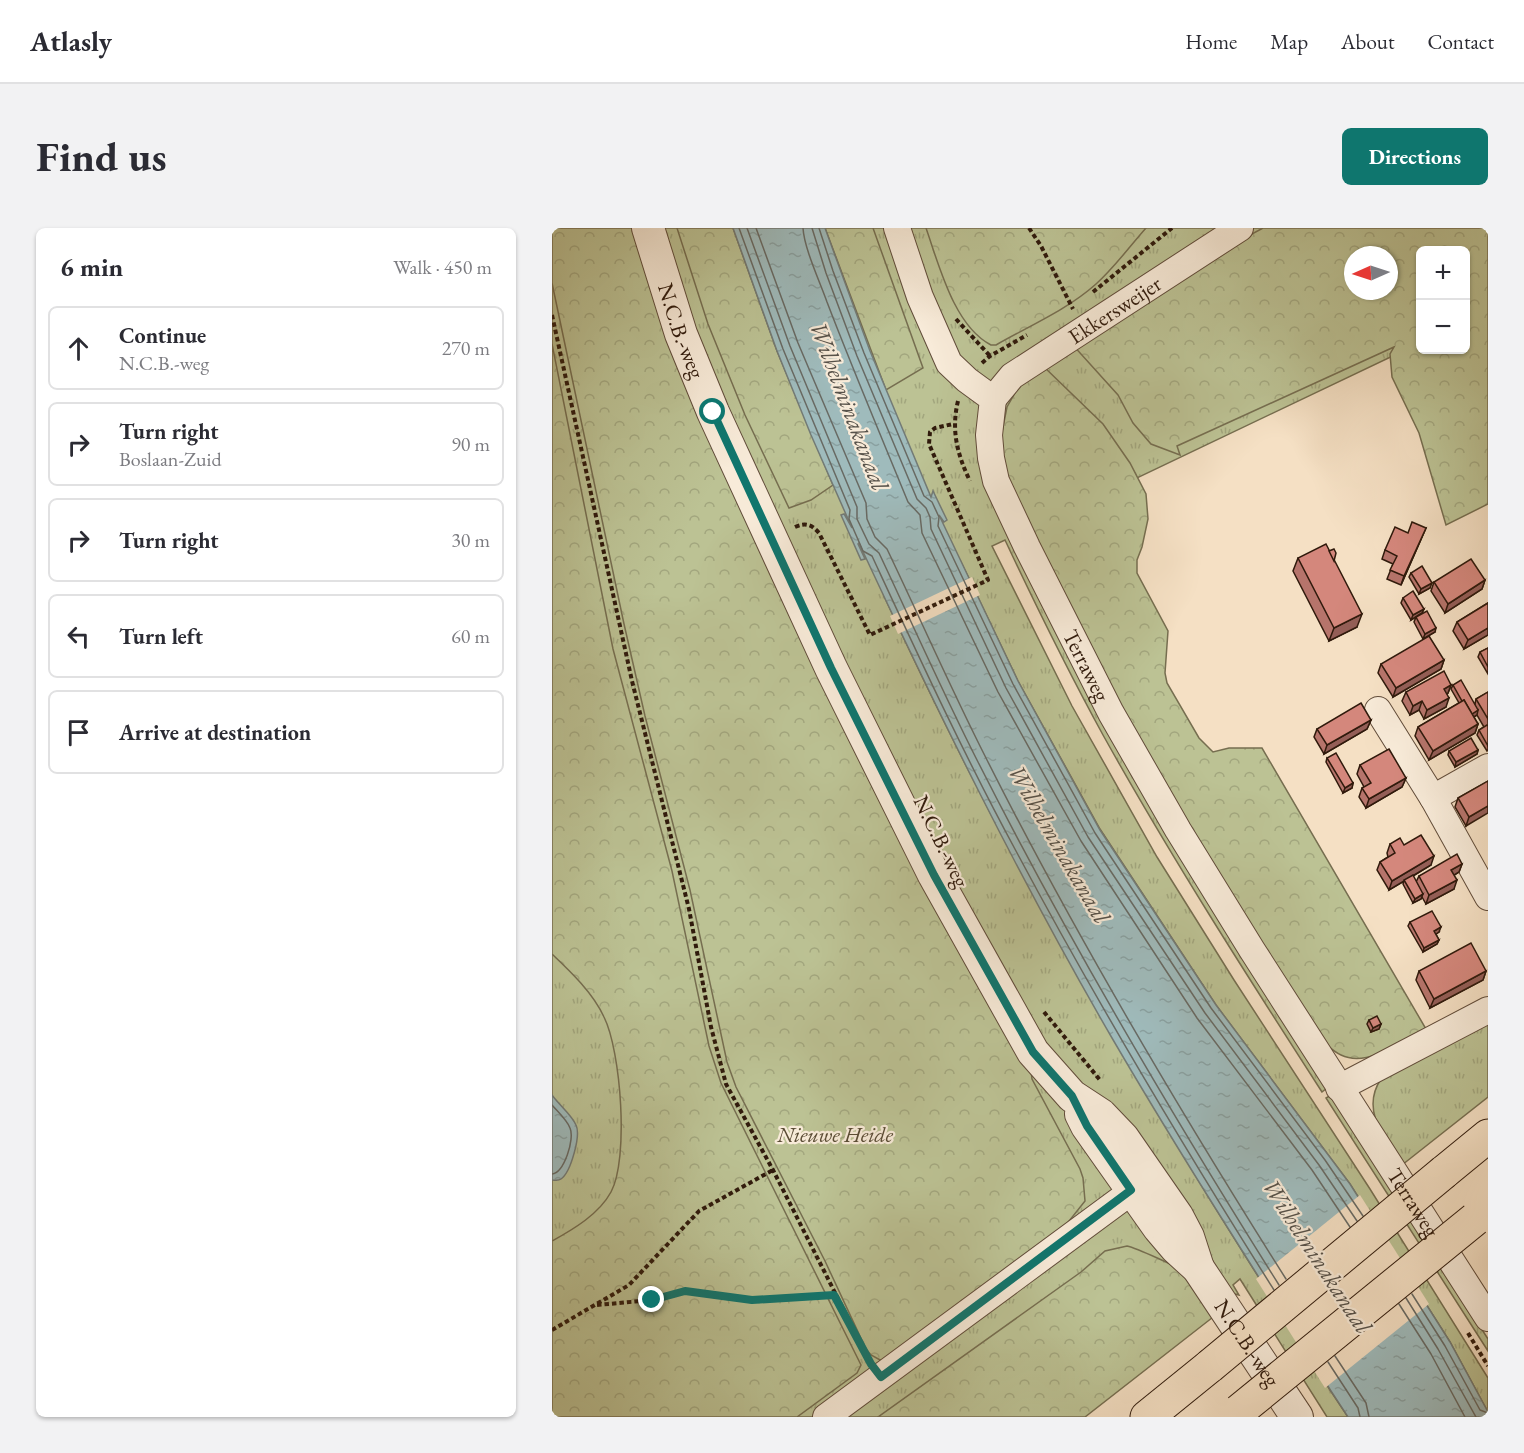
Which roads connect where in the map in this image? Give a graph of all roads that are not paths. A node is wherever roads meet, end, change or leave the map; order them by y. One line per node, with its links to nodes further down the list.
1 (648, 228): 12 (street, N.C.B.-weg)
2 (897, 228): 4 (street)
3 (1240, 228): 4 (street, Ekkersweijer)
4 (993, 399): 10 (street, Terraweg)
5 (1378, 710): 7 (street)
6 (1488, 767): 7 (street)
7 (1433, 798): 8 (street)
8 (1488, 897)
9 (1488, 1010): 10 (street)
10 (1339, 1088): 14 (street, Terraweg)
11 (1488, 1136): 17 (highway, bridge)
12 (1141, 1184): 16 (street); 18 (street, N.C.B.-weg)
13 (1481, 1214): 15 (highway, bridge)
14 (1488, 1318)
15 (1235, 1414)
16 (826, 1417)
17 (1147, 1417)
18 (1297, 1417)

